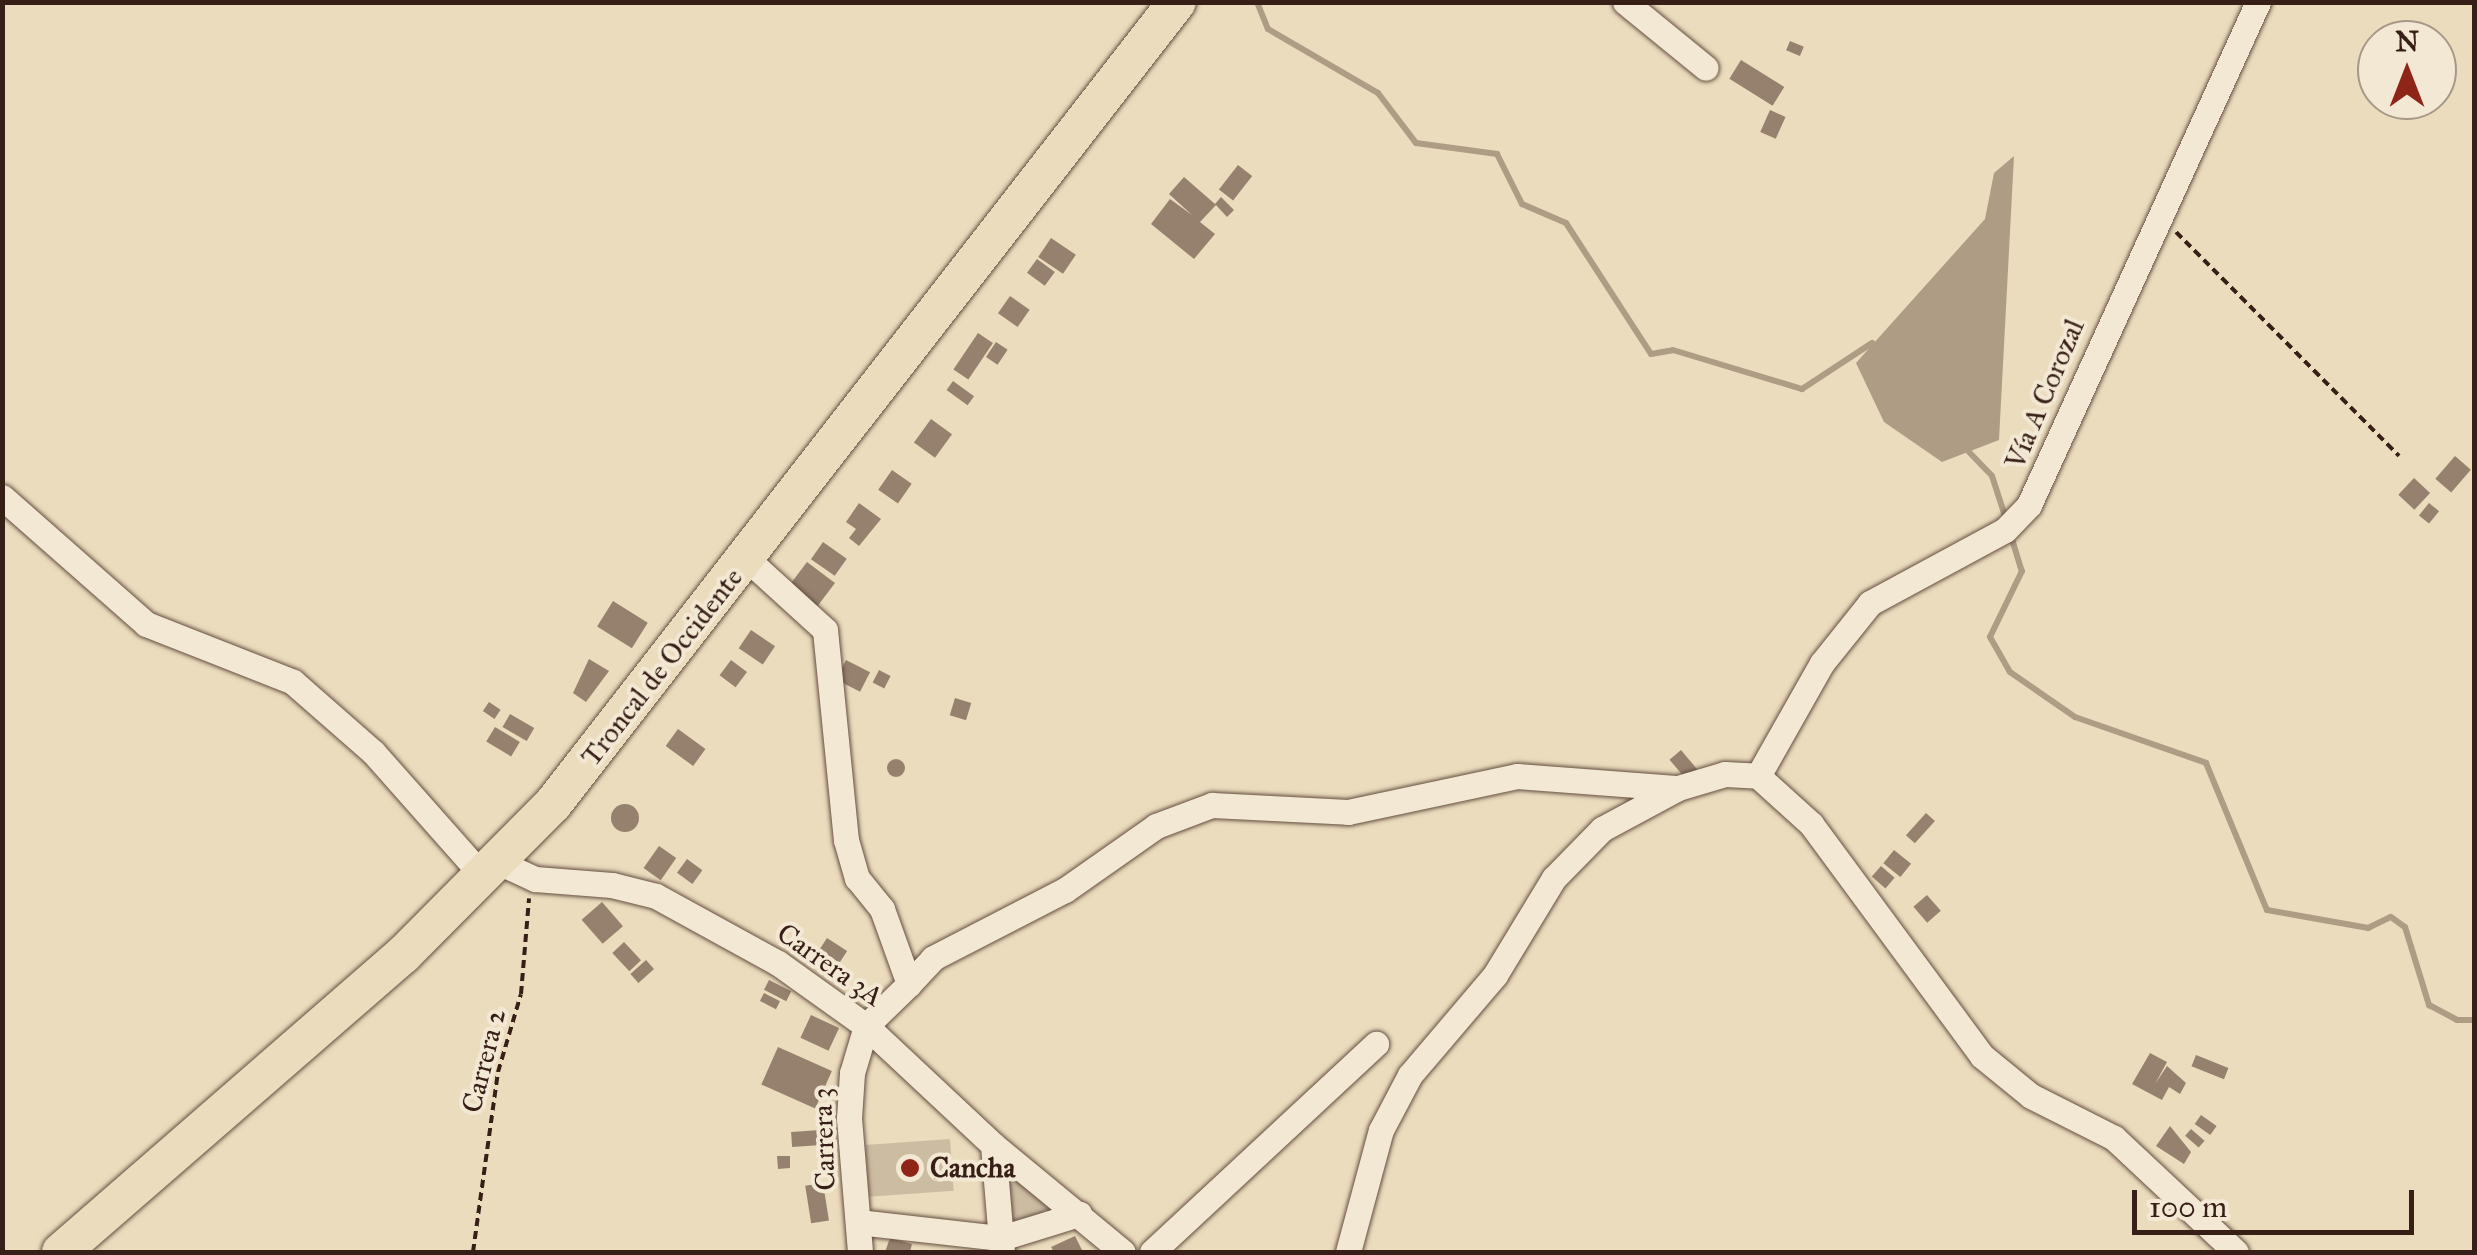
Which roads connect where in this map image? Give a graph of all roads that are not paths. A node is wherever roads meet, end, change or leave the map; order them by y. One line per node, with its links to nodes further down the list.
1 (1177, 2): 6 (highway, Troncal de Occidente)
2 (1626, 2): 4 (street)
3 (2258, 2): 7 (street, Vía A Corozal)
4 (1706, 68)
5 (2, 497): 9 (street)
6 (746, 559): 9 (highway, Troncal de Occidente); 10 (street)
7 (1758, 776): 8 (street); 22 (street)
8 (1678, 788): 10 (street); 21 (street)
9 (490, 868): 11 (street, Carrera 3A); 17 (highway, Troncal de Occidente)
10 (909, 984): 11 (street)
11 (866, 1026): 13 (street, Carrera 3A); 15 (street, Carrera 3)
12 (1376, 1044): 20 (street)
13 (993, 1144): 14 (street, Carrera 3A); 16 (street)
14 (1079, 1214): 16 (street); 19 (street, Carrera 3A)
15 (858, 1222): 16 (street); 18 (street, Carrera 3)
16 (1002, 1245)
17 (61, 1252)
18 (860, 1252)
19 (1123, 1252)
20 (1152, 1252)
21 (1348, 1252)
22 (2236, 1252)

